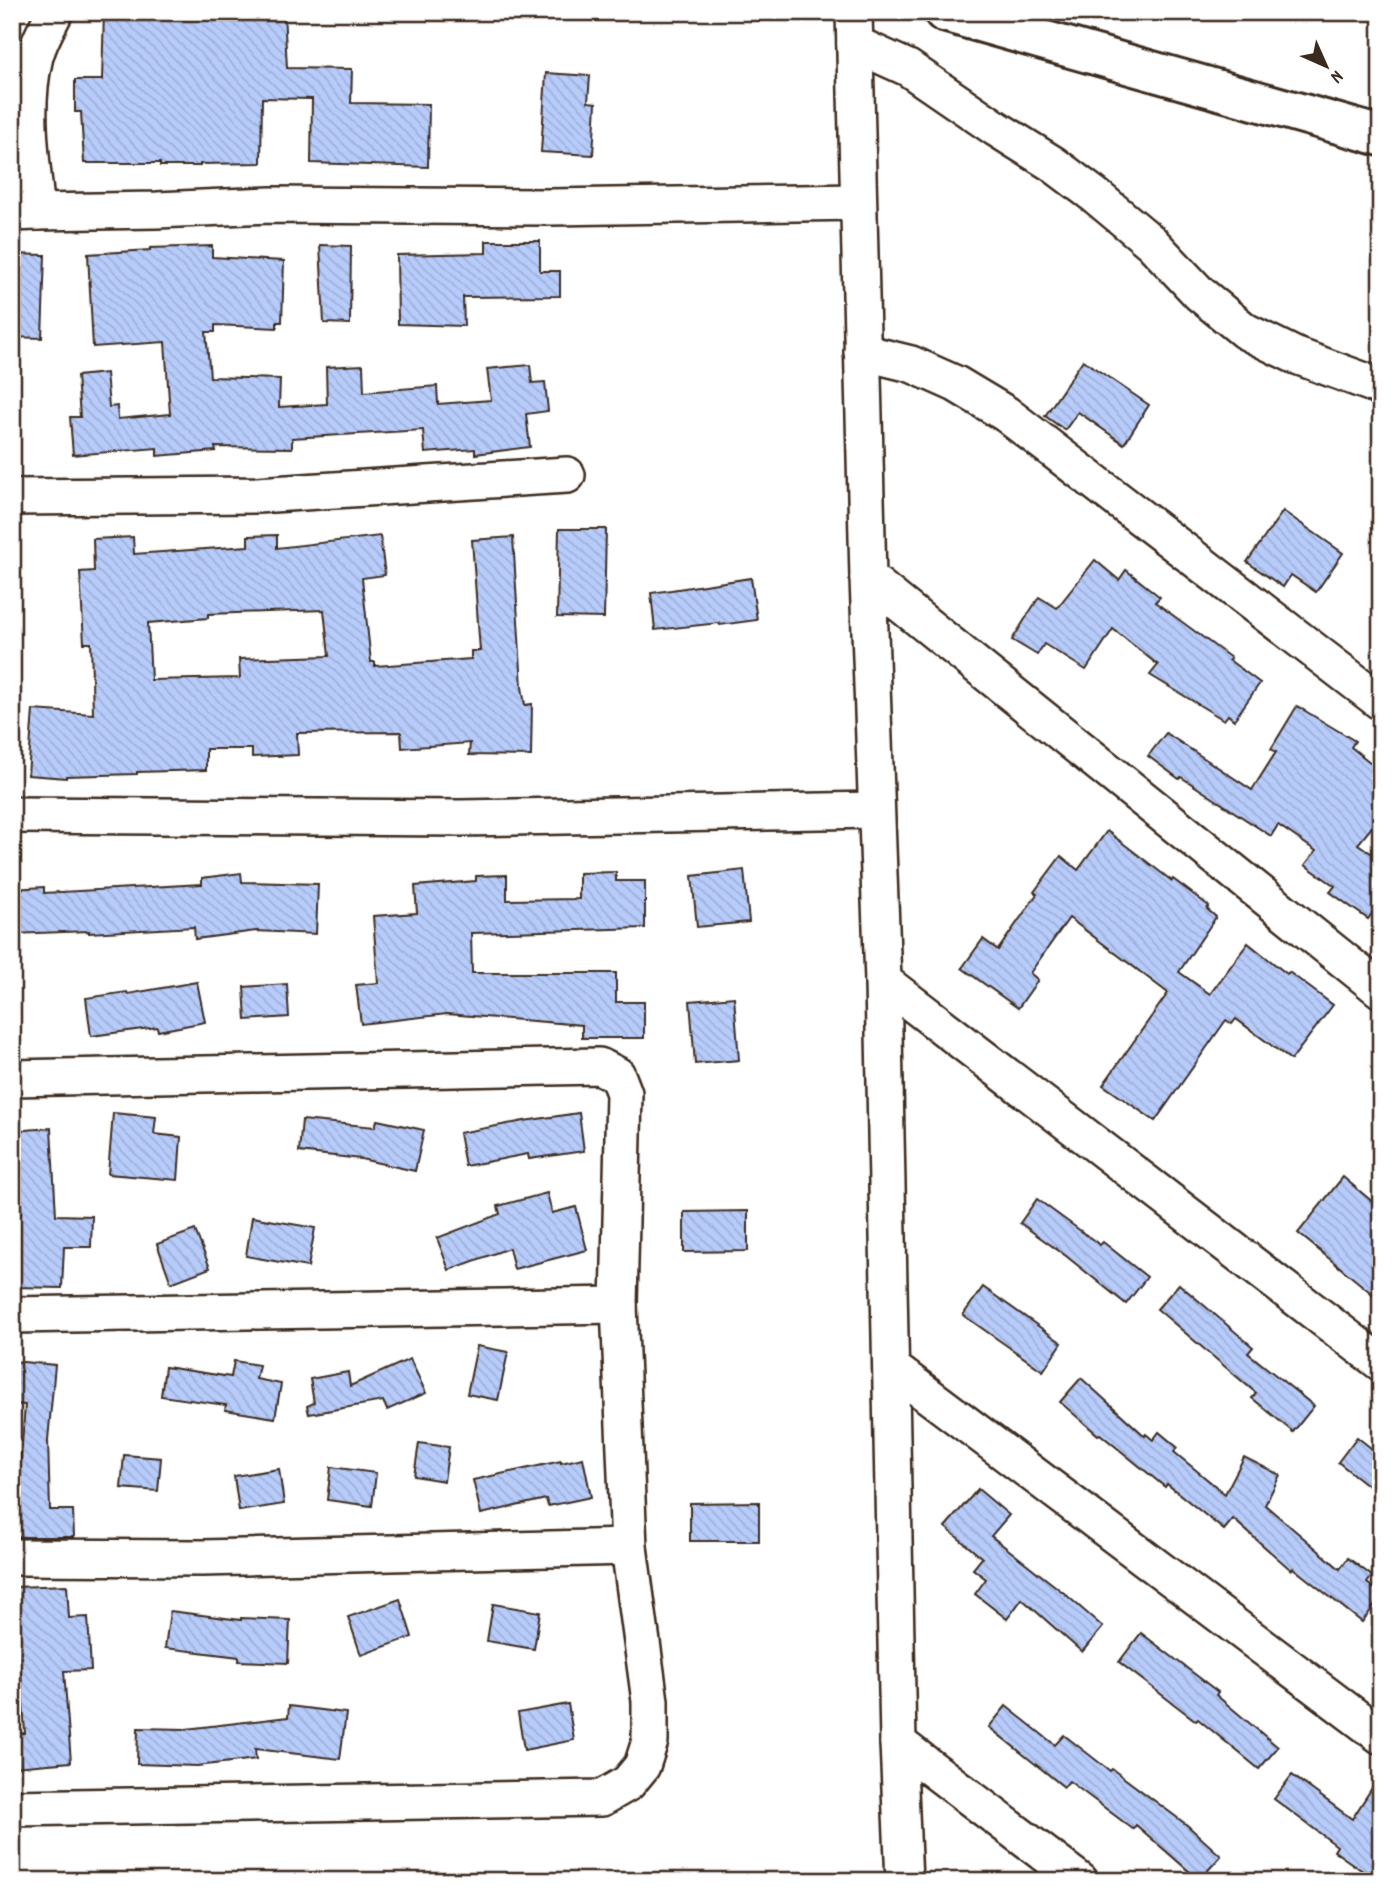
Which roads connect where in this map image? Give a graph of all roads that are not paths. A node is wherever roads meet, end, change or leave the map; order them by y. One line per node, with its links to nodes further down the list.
1 (55, 12): 6 (street)
2 (944, 12): 4 (street)
3 (854, 28): 5 (street); 8 (street)
4 (1381, 136)
5 (858, 202): 6 (street); 7 (street)
6 (24, 212)
7 (862, 352): 11 (street); 12 (street)
8 (1381, 387)
9 (567, 475): 10 (street)
10 (12, 497)
11 (868, 578): 13 (street); 16 (street)
12 (1381, 702)
13 (876, 810): 14 (street); 15 (street)
14 (12, 815)
15 (883, 981): 20 (street); 21 (street)
16 (1381, 989)
17 (12, 1078): 18 (street)
18 (619, 1305): 19 (street); 22 (street)
19 (12, 1315)
20 (1381, 1363)
21 (892, 1368): 24 (street); 25 (street)
22 (629, 1547): 23 (street); 26 (street)
23 (12, 1557)
24 (1381, 1735)
25 (898, 1743): 27 (street); 28 (street)
26 (12, 1808)
27 (904, 1881)
28 (1080, 1881)

